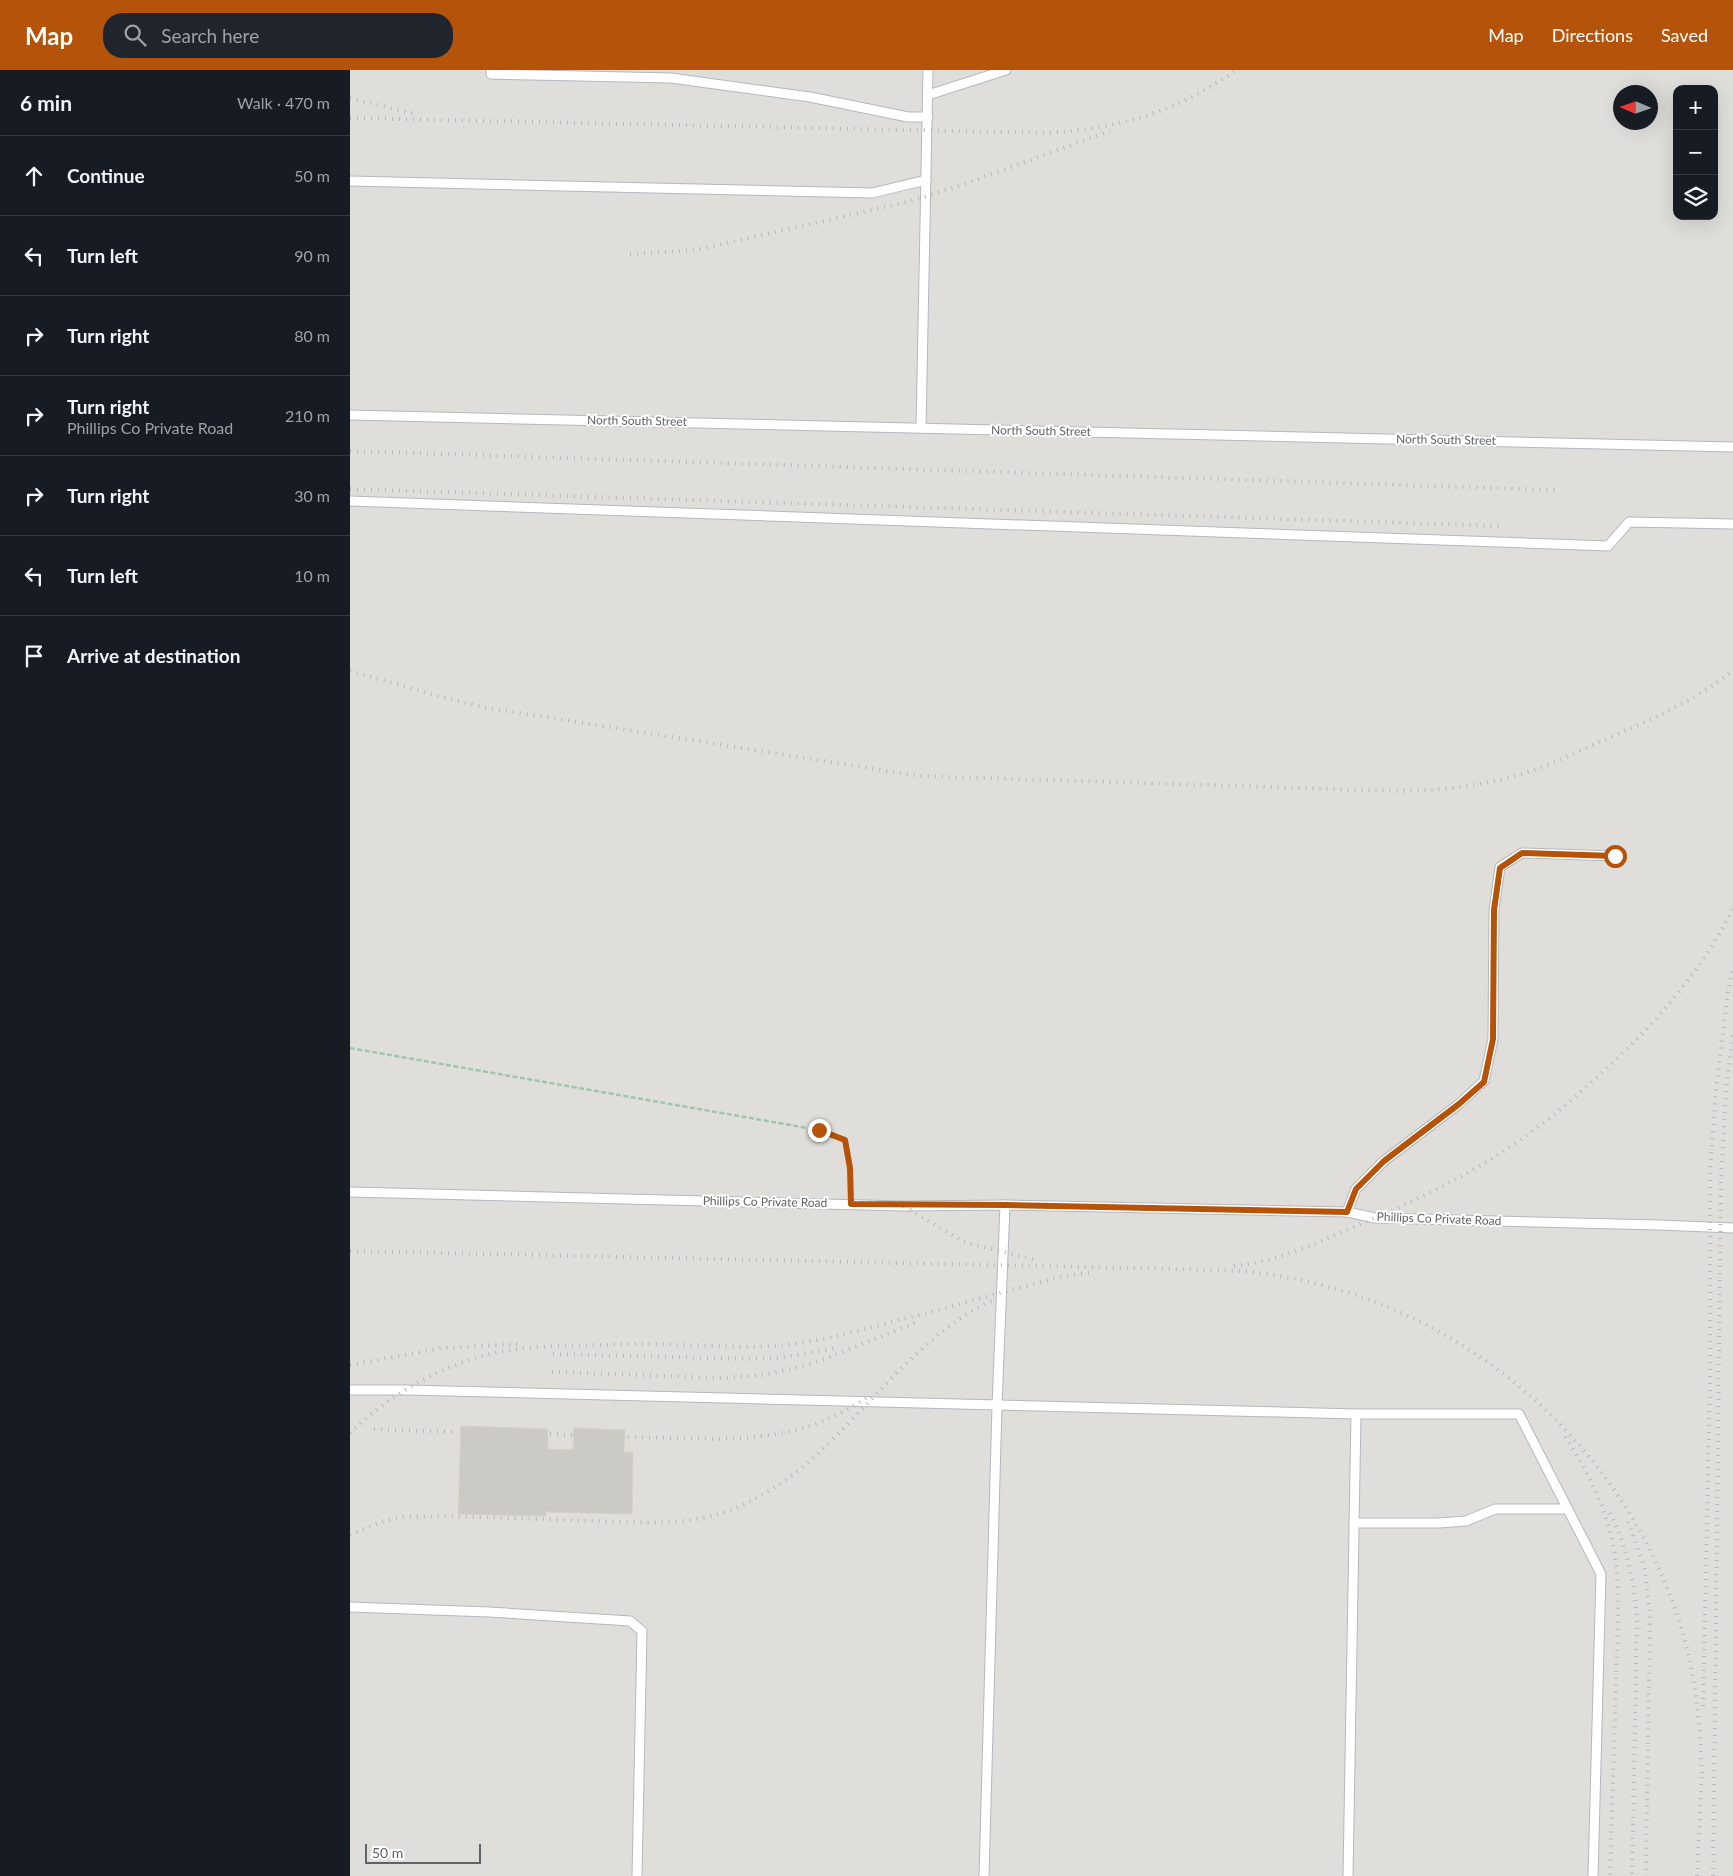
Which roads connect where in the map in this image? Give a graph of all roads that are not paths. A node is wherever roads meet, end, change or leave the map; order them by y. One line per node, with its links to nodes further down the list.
1 (491, 70): 5 (lane)
2 (928, 70): 4 (lane)
3 (1006, 70): 4 (lane)
4 (928, 95): 5 (lane)
5 (928, 117): 6 (lane)
6 (926, 180): 7 (lane); 9 (lane)
7 (350, 181)
8 (350, 415): 9 (lane, North South Street)
9 (921, 428): 10 (lane, North South Street)
10 (1733, 447)
11 (350, 501): 12 (lane)
12 (1733, 524)
13 (1615, 856): 16 (lane)
14 (350, 1192): 15 (lane, Phillips Co Private Road)
15 (1005, 1205): 16 (lane, Phillips Co Private Road); 19 (lane)
16 (1347, 1212): 17 (lane, Phillips Co Private Road)
17 (1733, 1228)
18 (350, 1390): 19 (lane)
19 (997, 1406): 20 (lane); 25 (lane)
20 (1356, 1414): 21 (lane); 22 (lane)
21 (1568, 1509): 22 (lane); 27 (lane)
22 (1354, 1523): 26 (lane)
23 (350, 1607): 24 (lane)
24 (637, 1876)
25 (984, 1876)
26 (1348, 1876)
27 (1593, 1876)

